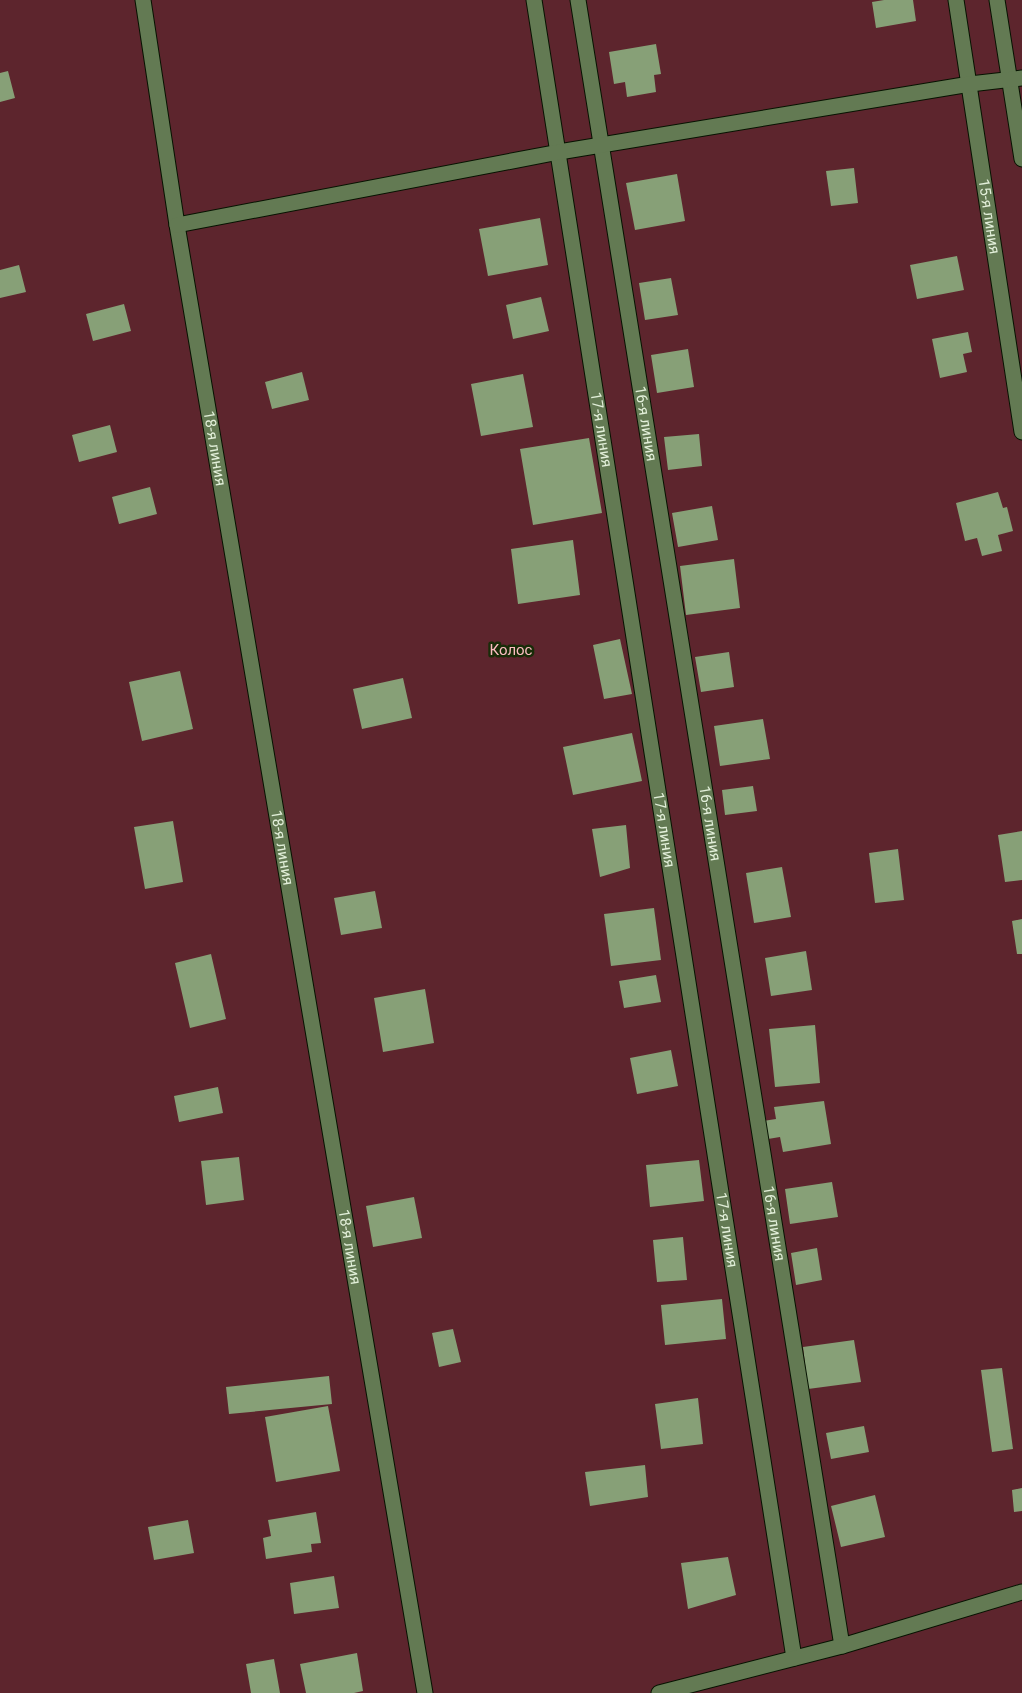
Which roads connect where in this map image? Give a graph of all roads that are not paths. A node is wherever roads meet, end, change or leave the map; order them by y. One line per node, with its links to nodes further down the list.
1 (143, 0): 11 (street, 18-я линия)
2 (534, 0): 9 (street, 17-я линия)
3 (578, 0): 8 (street, 16-я линия)
4 (956, 0): 7 (street, 15-я линия)
5 (997, 0): 6 (street)
6 (1016, 79): 7 (street); 10 (street)
7 (970, 84): 8 (street); 12 (street, 15-я линия)
8 (602, 145): 9 (street); 14 (street, 16-я линия)
9 (559, 152): 11 (street); 15 (street, 17-я линия)
10 (1022, 159)
11 (177, 225): 16 (street, 18-я линия)
12 (1022, 432)
13 (1022, 1592): 14 (street)
14 (842, 1646): 15 (street)
15 (794, 1658): 17 (street)
16 (424, 1693)
17 (659, 1693)

